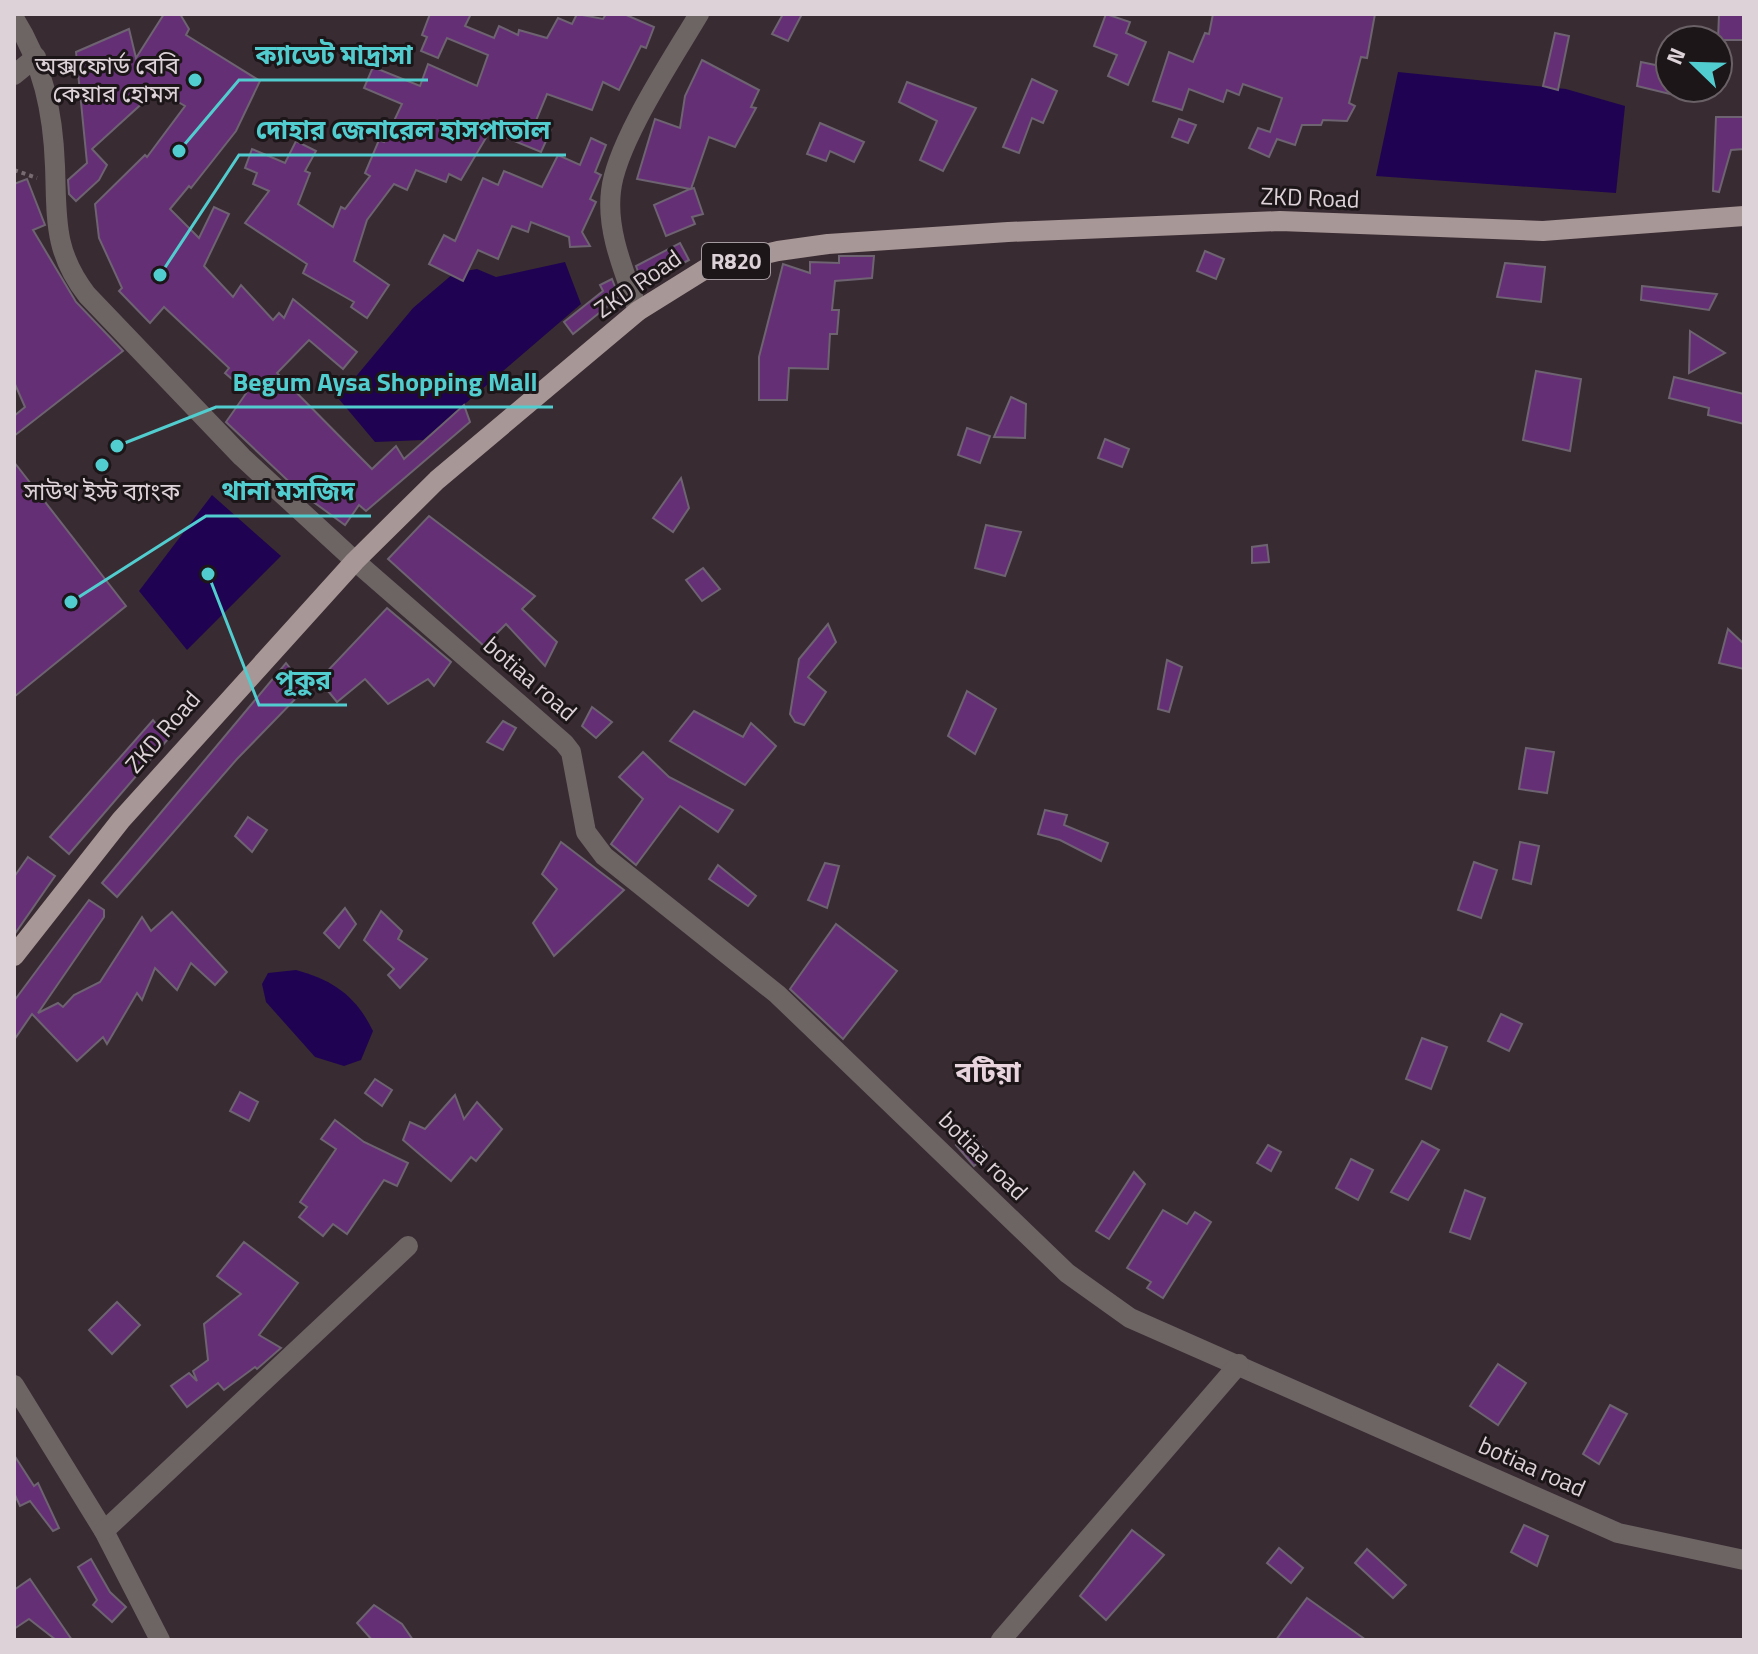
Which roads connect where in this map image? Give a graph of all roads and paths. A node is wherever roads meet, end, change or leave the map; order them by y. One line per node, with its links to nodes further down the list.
1 (699, 14): 6 (street)
2 (14, 18): 3 (street, botiaa road)
3 (36, 57): 4 (street); 7 (street, botiaa road)
4 (14, 75)
5 (1744, 216): 6 (main road, ZKD Road / R820)
6 (638, 311): 7 (main road, ZKD Road / R820)
7 (355, 561): 8 (main road, ZKD Road / R820); 10 (street, botiaa road)
8 (14, 956)
9 (408, 1246): 12 (street)
10 (1239, 1364): 13 (street, botiaa road); 15 (street)
11 (14, 1385): 12 (street)
12 (104, 1531): 14 (street)
13 (1744, 1560)
14 (160, 1640)
15 (1001, 1640)

